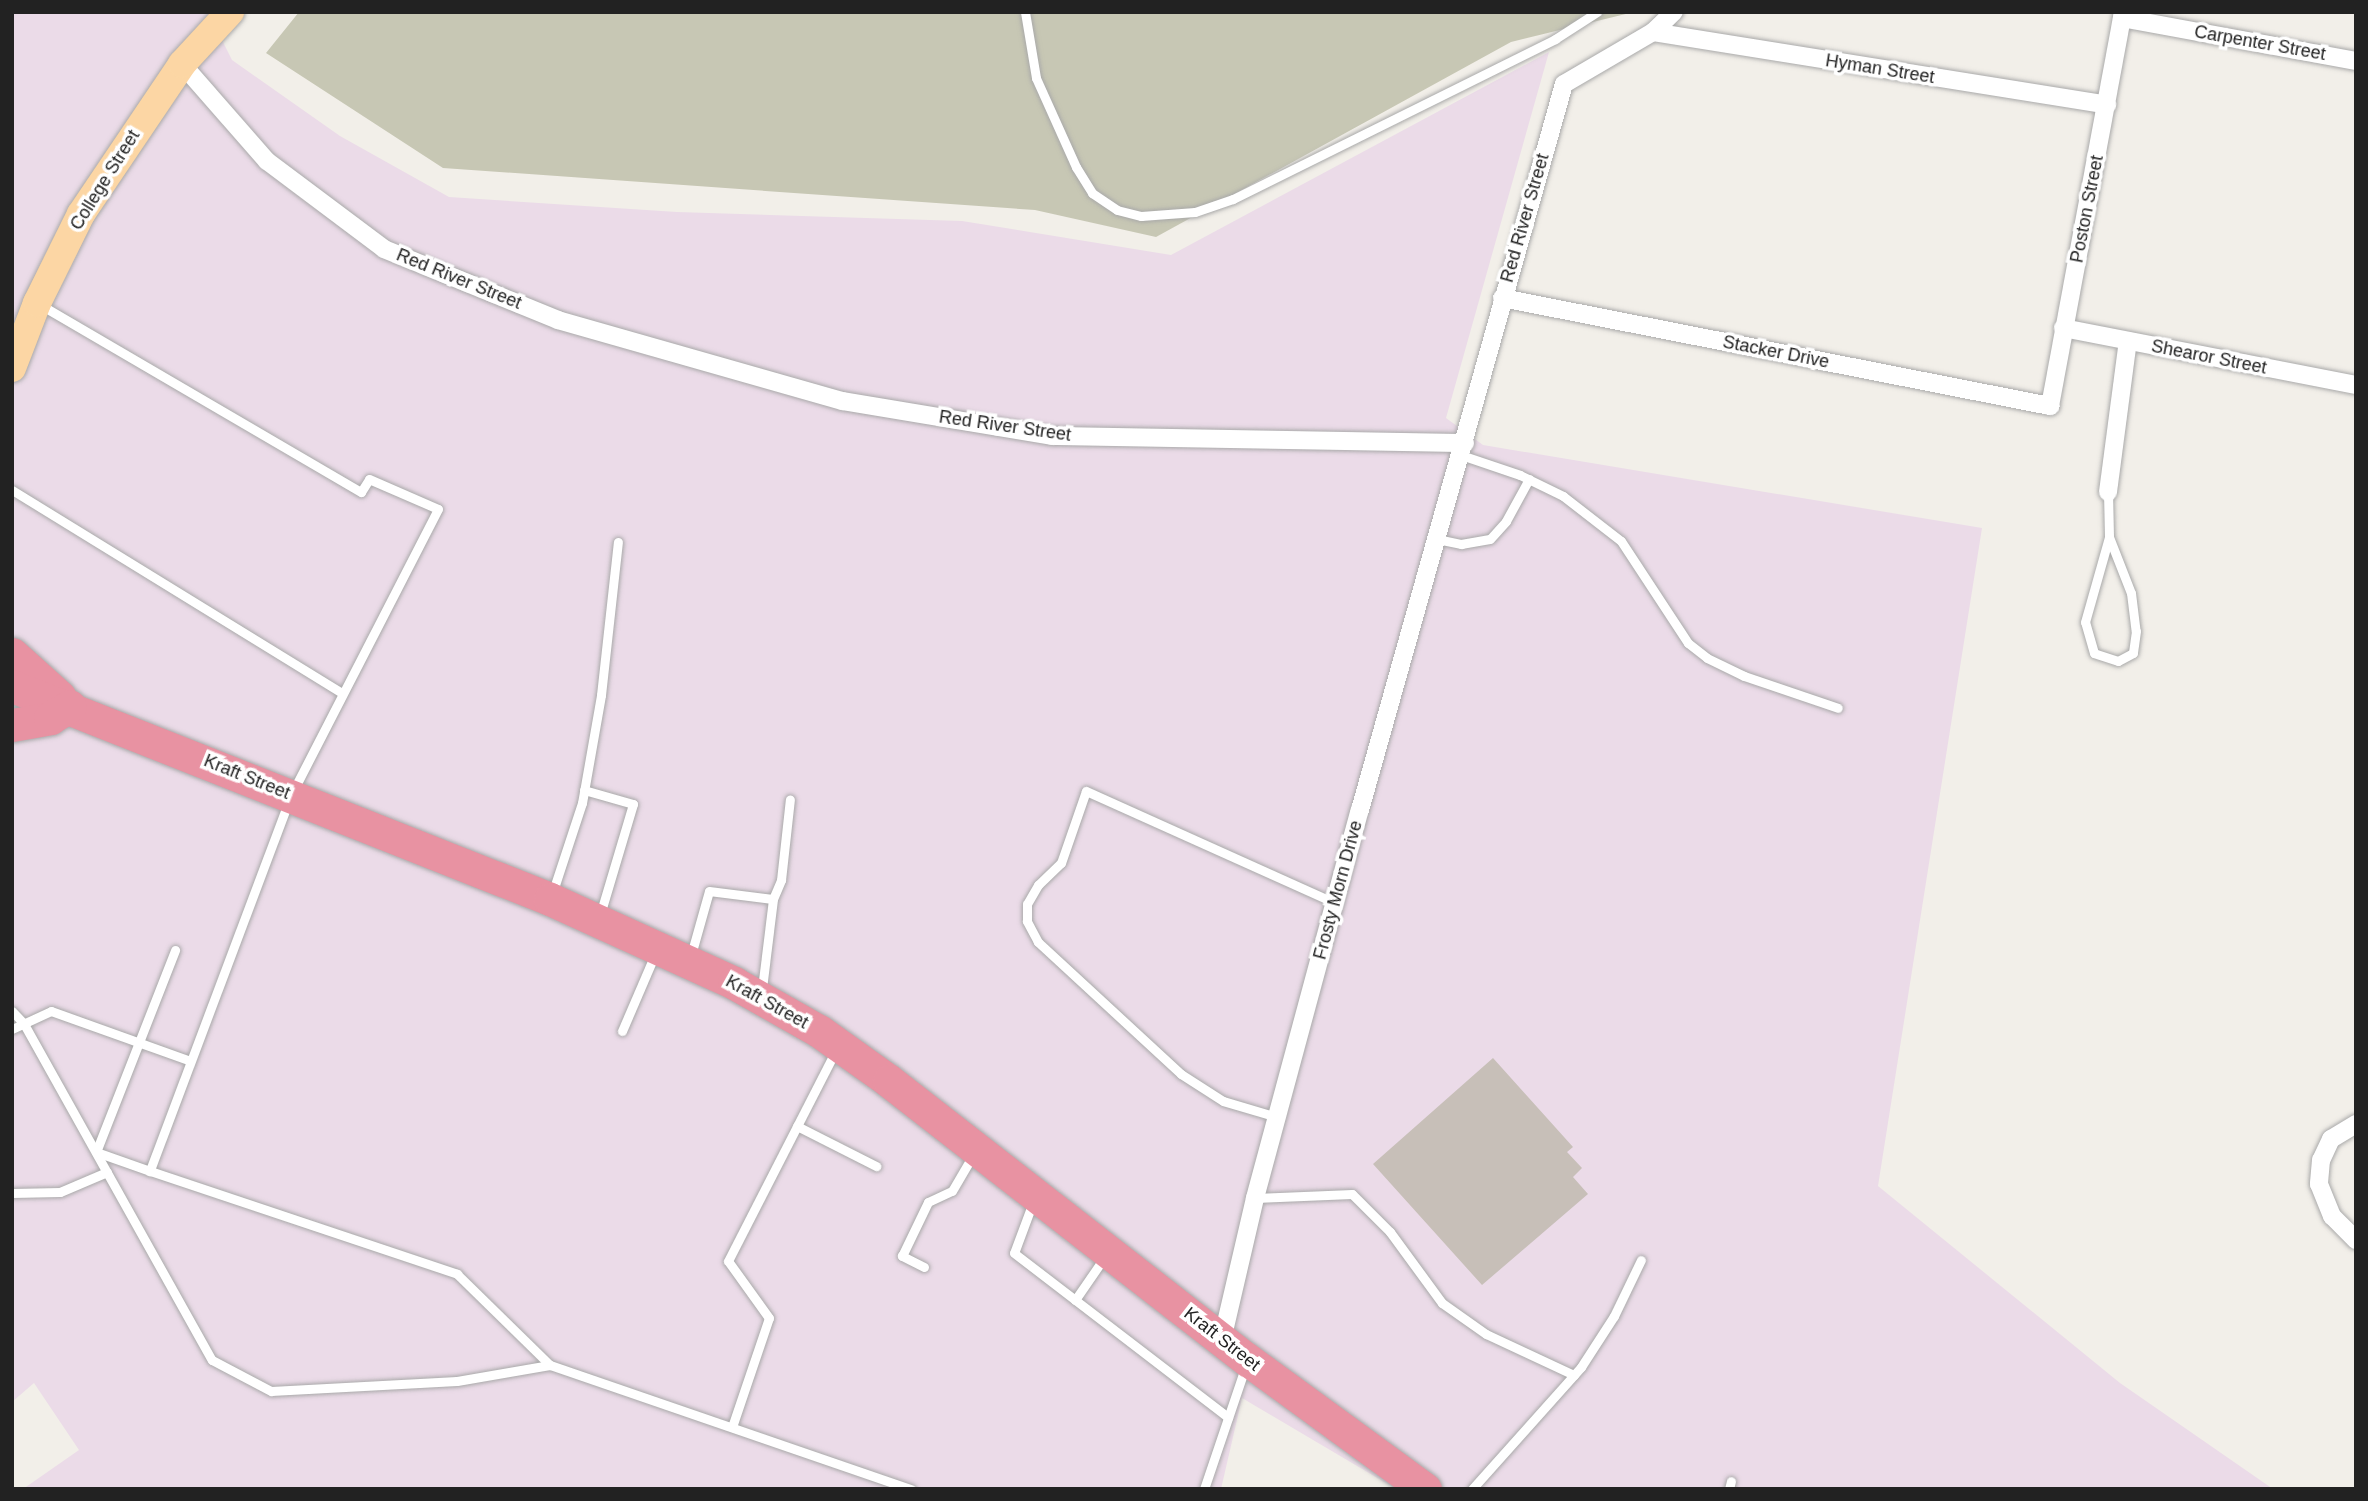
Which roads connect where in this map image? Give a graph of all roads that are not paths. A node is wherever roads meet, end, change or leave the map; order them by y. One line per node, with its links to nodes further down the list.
1 (230, 12): 8 (main road, College Street)
2 (1025, 12): 3 (lane)
3 (1597, 12)
4 (1674, 12): 6 (street, Red River Street)
5 (2123, 15): 7 (street, Carpenter Street); 9 (street, Poston Street)
6 (1653, 32): 9 (street, Hyman Street); 10 (street, Red River Street)
7 (2356, 61)
8 (182, 64): 11 (main road, College Street); 17 (street, Red River Street)
9 (2107, 105): 12 (street, Poston Street)
10 (1502, 298): 16 (street, Stacker Drive); 17 (street, Red River Street)
11 (37, 303): 14 (main road, College Street); 26 (lane)
12 (2063, 328): 13 (street, Shearor Street); 16 (street, Poston Street)
13 (2128, 341): 15 (street, Shearor Street); 20 (street)
14 (12, 368)
15 (2356, 385)
16 (2050, 405)
17 (1463, 449): 18 (lane); 22 (street, Frosty Morn Drive)
18 (1529, 479): 22 (lane); 28 (lane)
19 (12, 490): 26 (lane)
20 (2108, 492): 21 (lane)
21 (2109, 537): 21 (lane)
22 (1437, 539): 35 (street, Frosty Morn Drive)
23 (618, 542): 30 (lane)
24 (12, 654): 27 (highway)
25 (12, 686): 27 (highway, Kraft Street)
26 (340, 692): 31 (lane)
27 (70, 706): 29 (highway); 31 (highway, Kraft Street)
28 (1838, 708)
29 (12, 726)
30 (584, 790): 33 (lane); 36 (lane)
31 (290, 795): 33 (highway, Kraft Street); 47 (lane)
32 (790, 799): 34 (lane)
33 (550, 899): 36 (highway, Kraft Street)
34 (772, 899): 39 (lane); 40 (lane)
35 (1335, 903): 48 (street, Frosty Morn Drive); 48 (lane)
36 (598, 920): 37 (highway, Kraft Street)
37 (658, 946): 39 (highway, Kraft Street); 44 (lane)
38 (175, 950): 45 (lane)
39 (689, 961): 40 (highway, Kraft Street)
40 (761, 998): 46 (highway, Kraft Street)
41 (12, 1011): 42 (lane)
42 (24, 1024): 43 (lane); 45 (lane); 52 (lane)
43 (12, 1029)
44 (622, 1031)
45 (139, 1042): 47 (lane); 52 (lane)
46 (838, 1045): 50 (lane); 51 (highway, Kraft Street)
47 (188, 1060): 54 (lane)
48 (1277, 1117): 58 (street, Frosty Morn Drive)
49 (2356, 1124): 59 (street)
50 (797, 1126): 53 (lane); 69 (lane)
51 (977, 1147): 57 (highway, Kraft Street); 62 (lane)
52 (96, 1152): 54 (lane); 55 (lane)
53 (876, 1166)
54 (150, 1171): 66 (lane)
55 (107, 1172): 56 (lane); 66 (lane)
56 (12, 1193)
57 (1036, 1194): 60 (highway, Kraft Street); 63 (lane)
58 (1255, 1198): 64 (street, Frosty Morn Drive); 67 (lane)
59 (2356, 1240)
60 (1109, 1251): 63 (lane); 64 (highway, Kraft Street)
61 (1642, 1261): 67 (lane)
62 (923, 1267)
63 (1075, 1300): 68 (lane)
64 (1222, 1340): 65 (highway, Kraft Street)
65 (1248, 1360): 68 (lane); 72 (highway, Kraft Street)
66 (550, 1365): 69 (lane)
67 (1574, 1375): 73 (lane)
68 (1228, 1416): 71 (lane)
69 (732, 1427): 70 (lane)
70 (911, 1489)
71 (1204, 1489)
72 (1425, 1489)
73 (1472, 1489)

